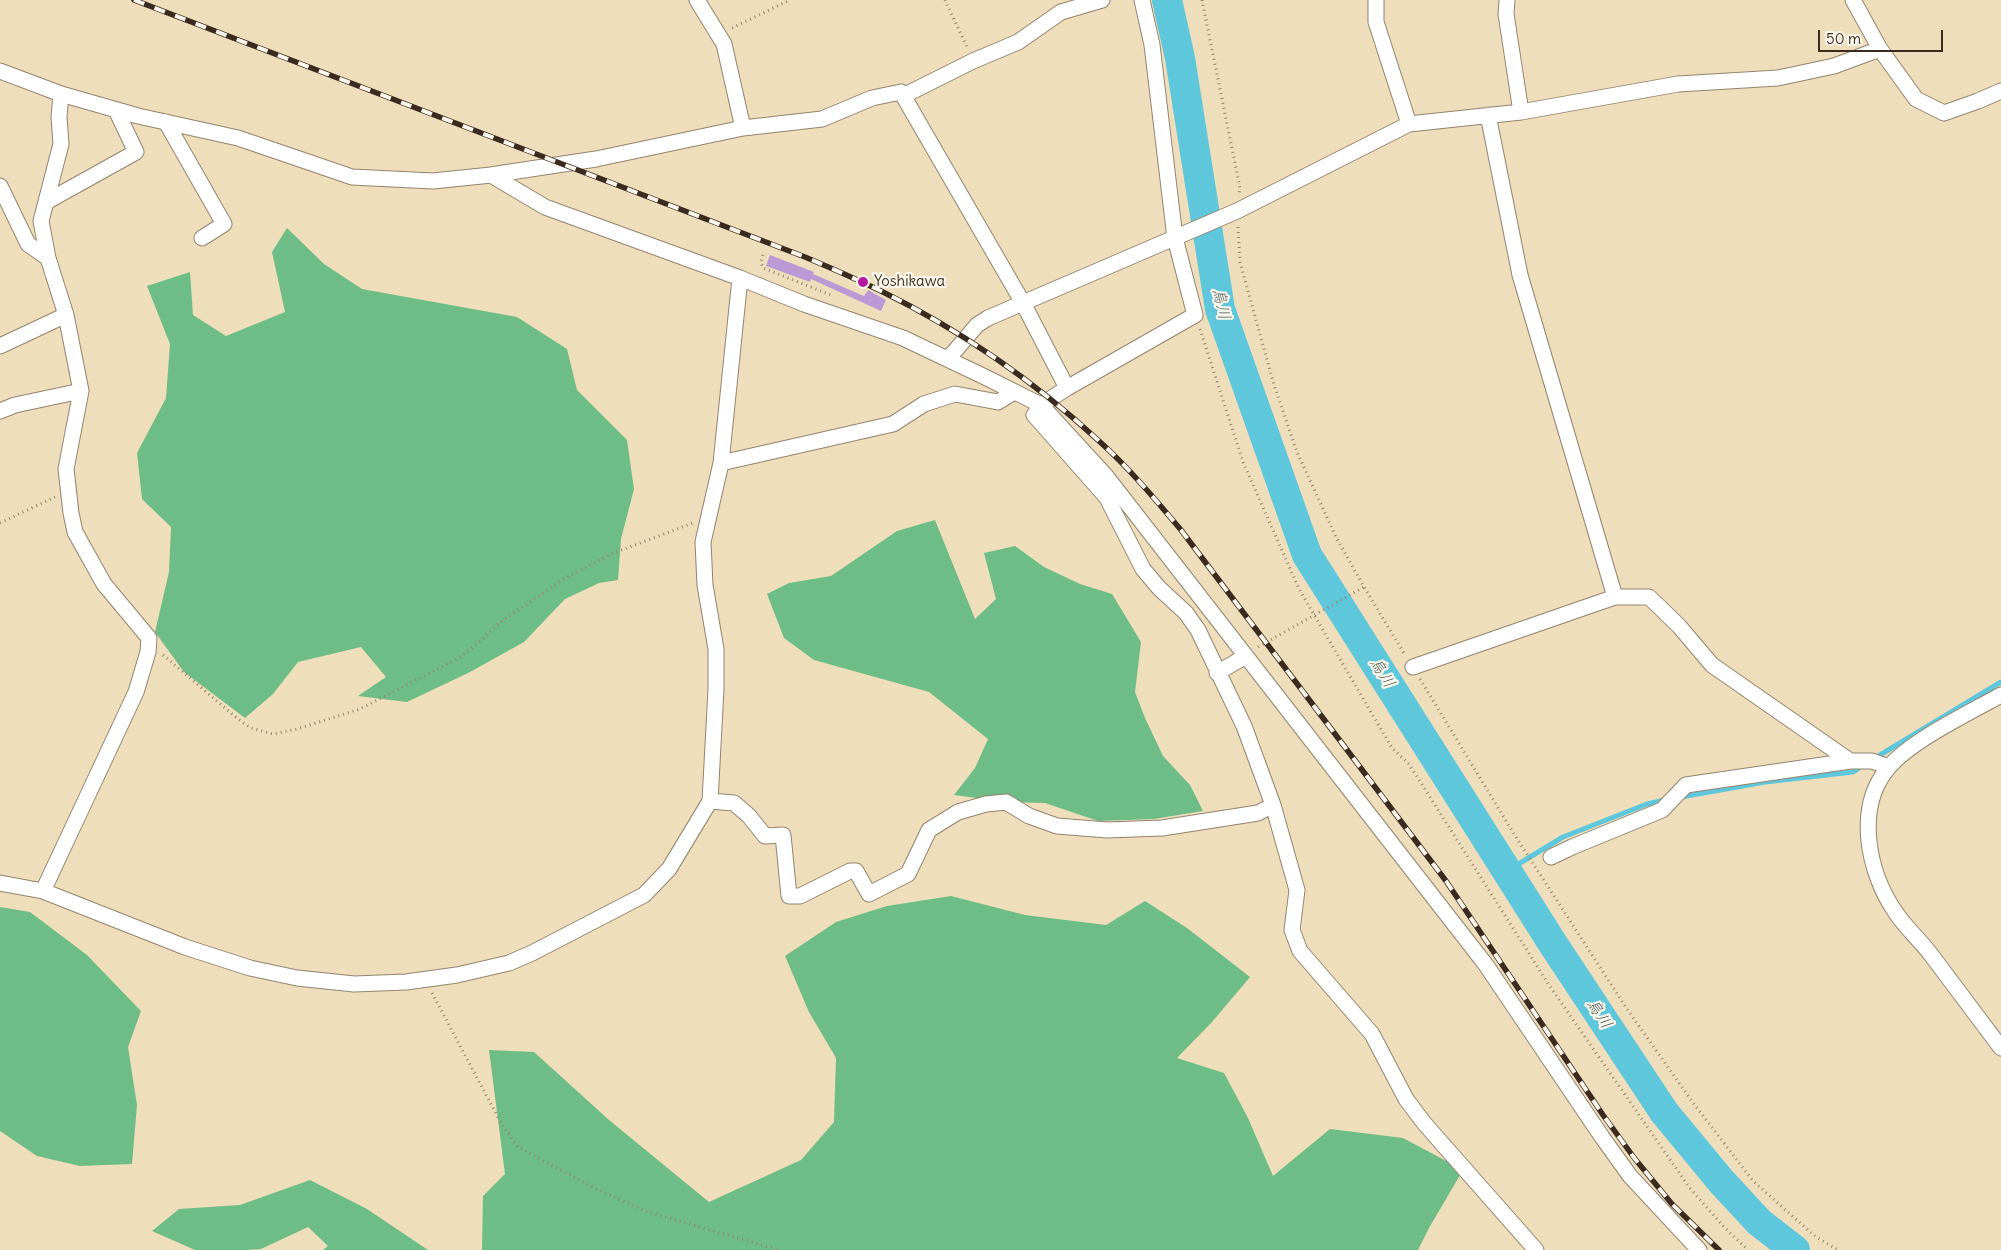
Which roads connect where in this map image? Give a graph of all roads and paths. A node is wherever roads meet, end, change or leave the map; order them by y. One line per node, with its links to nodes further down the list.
1 (697, 0): 10 (street)
2 (790, 0): 10 (path)
3 (945, 0): 12 (path)
4 (1102, 0): 12 (street)
5 (1142, 0): 28 (street)
6 (1202, 0): 27 (path)
7 (1376, 0): 22 (street)
8 (1507, 0): 19 (street)
9 (1853, 0): 11 (street)
10 (719, 35): 23 (street)
11 (1880, 49): 15 (street); 19 (street)
12 (973, 61): 17 (street)
13 (6, 73): 14 (street); 16 (street)
14 (0, 84)
15 (2001, 91)
16 (61, 94): 18 (street); 26 (street)
17 (903, 96): 23 (street); 32 (street)
18 (116, 110): 21 (street); 26 (street)
19 (1521, 112): 20 (street)
20 (1488, 115): 22 (street); 47 (street)
21 (166, 122): 24 (street); 29 (street)
22 (1408, 124): 27 (street)
23 (743, 128): 24 (street)
24 (491, 175): 31 (street)
25 (0, 186): 30 (street)
26 (46, 202): 30 (street)
27 (1234, 212): 28 (street); 46 (path)
28 (1178, 237): 32 (street); 34 (street)
29 (202, 238)
30 (48, 258): 33 (street)
31 (740, 278): 36 (street); 42 (street)
32 (1022, 303): 36 (street); 37 (street)
33 (66, 315): 35 (street); 38 (street)
34 (1195, 315): 37 (street); 48 (path)
35 (0, 346)
36 (948, 359): 39 (street)
37 (1067, 388): 40 (street)
38 (81, 391): 41 (street); 43 (street)
39 (1014, 392): 40 (street); 42 (street)
40 (1040, 405): 50 (street); 52 (street)
41 (0, 411)
42 (721, 463): 44 (street)
43 (69, 491): 45 (path); 49 (street)
44 (707, 518): 49 (path); 56 (street)
45 (0, 523)
46 (1364, 587): 48 (path); 51 (path)
47 (1615, 597): 51 (street); 54 (street)
48 (1315, 615): 50 (path); 66 (path)
49 (149, 638): 60 (street)
50 (1246, 656): 52 (street); 65 (street)
51 (1413, 668): 67 (path)
52 (1217, 673): 57 (street)
53 (2001, 695): 55 (street)
54 (1850, 761): 55 (street); 58 (street)
55 (1889, 767): 62 (street)
56 (710, 801): 57 (street); 61 (street)
57 (1273, 805): 64 (street)
58 (1551, 857)
59 (0, 884): 60 (street)
60 (43, 891): 61 (street)
61 (425, 979): 63 (path)
62 (2001, 1048)
63 (779, 1250)
64 (1536, 1250)
65 (1699, 1250)
66 (1748, 1250)
67 (1838, 1250)

